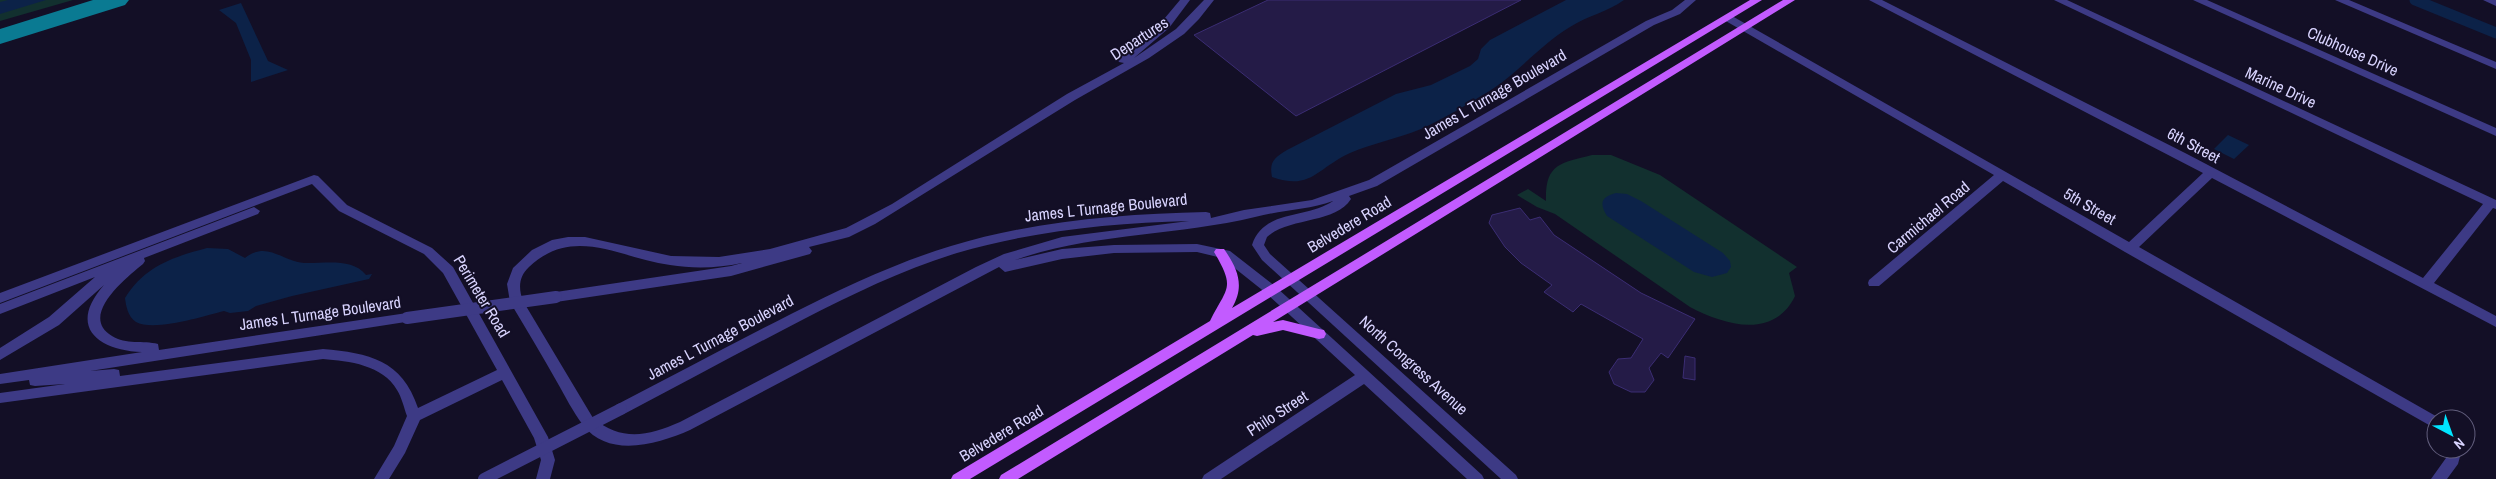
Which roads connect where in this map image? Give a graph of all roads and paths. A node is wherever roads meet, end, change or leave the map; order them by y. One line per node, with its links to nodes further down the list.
1 (1185, 0): 17 (street)
2 (1209, 0): 17 (street, Departures)
3 (1678, 0): 14 (street)
4 (1691, 0): 14 (street)
5 (1757, 0): 13 (main road, Belvedere Road)
6 (1790, 0): 15 (main road)
7 (1874, 0): 19 (street, 6th Street)
8 (2059, 0): 23 (street, Marine Drive)
9 (2198, 0): 18 (street, Clubhouse Drive)
10 (2340, 0): 16 (street)
11 (2488, 0): 12 (street)
12 (2496, 3)
13 (1728, 18): 15 (street, 5th Street); 31 (main road, Belvedere Road)
14 (1650, 23): 22 (street, James L Turnage Boulevard)
15 (1745, 27): 20 (street, 5th Street); 36 (main road)
16 (2496, 66)
17 (1079, 92): 26 (street, James L Turnage Boulevard)
18 (2496, 132)
19 (2211, 172): 28 (street); 33 (street, 6th Street)
20 (2002, 175): 28 (street, 5th Street); 32 (street, Carmichael Road)
21 (317, 183): 25 (street); 27 (street); 47 (street, Perimeter Road)
22 (1373, 183): 24 (street, James L Turnage Boulevard); 31 (street, North Congress Avenue)
23 (2493, 205): 33 (street, Marine Drive)
24 (1250, 214): 34 (street); 56 (street, James L Turnage Boulevard, bridge)
25 (187, 228): 30 (street); 37 (street)
26 (852, 231): 34 (street); 44 (street, James L Turnage Boulevard, bridge)
27 (166, 246): 30 (street); 44 (street)
28 (2129, 249): 53 (street, 5th Street)
29 (1220, 252): 34 (street); 35 (street); 41 (main road)
30 (122, 262): 39 (street); 45 (street)
31 (1291, 279): 35 (main road, Belvedere Road); 36 (street, North Congress Avenue)
32 (1874, 283)
33 (2424, 285): 40 (street, 6th Street)
34 (949, 287)
35 (1271, 290): 38 (street); 41 (main road, Belvedere Road)
36 (1308, 294): 38 (main road); 62 (street, North Congress Avenue)
37 (0, 298)
38 (1288, 306): 42 (street); 43 (main road)
39 (0, 309)
40 (2496, 322)
41 (1214, 325): 58 (main road, Belvedere Road)
42 (1320, 334): 43 (main road); 48 (street)
43 (1235, 338): 59 (main road)
44 (198, 348): 49 (street, James L Turnage Boulevard)
45 (0, 354)
46 (206, 369): 50 (street); 51 (street); 52 (street)
47 (506, 372): 52 (street); 57 (street, Perimeter Road)
48 (1365, 376): 60 (street, Philo Street); 61 (street)
49 (0, 379)
50 (0, 384)
51 (0, 398)
52 (414, 416): 55 (street)
53 (2426, 417)
54 (2453, 459): 63 (street)
55 (381, 479)
56 (484, 479)
57 (543, 479)
58 (958, 479)
59 (1006, 479)
60 (1209, 479)
61 (1477, 479)
62 (1511, 479)
63 (2438, 479)

